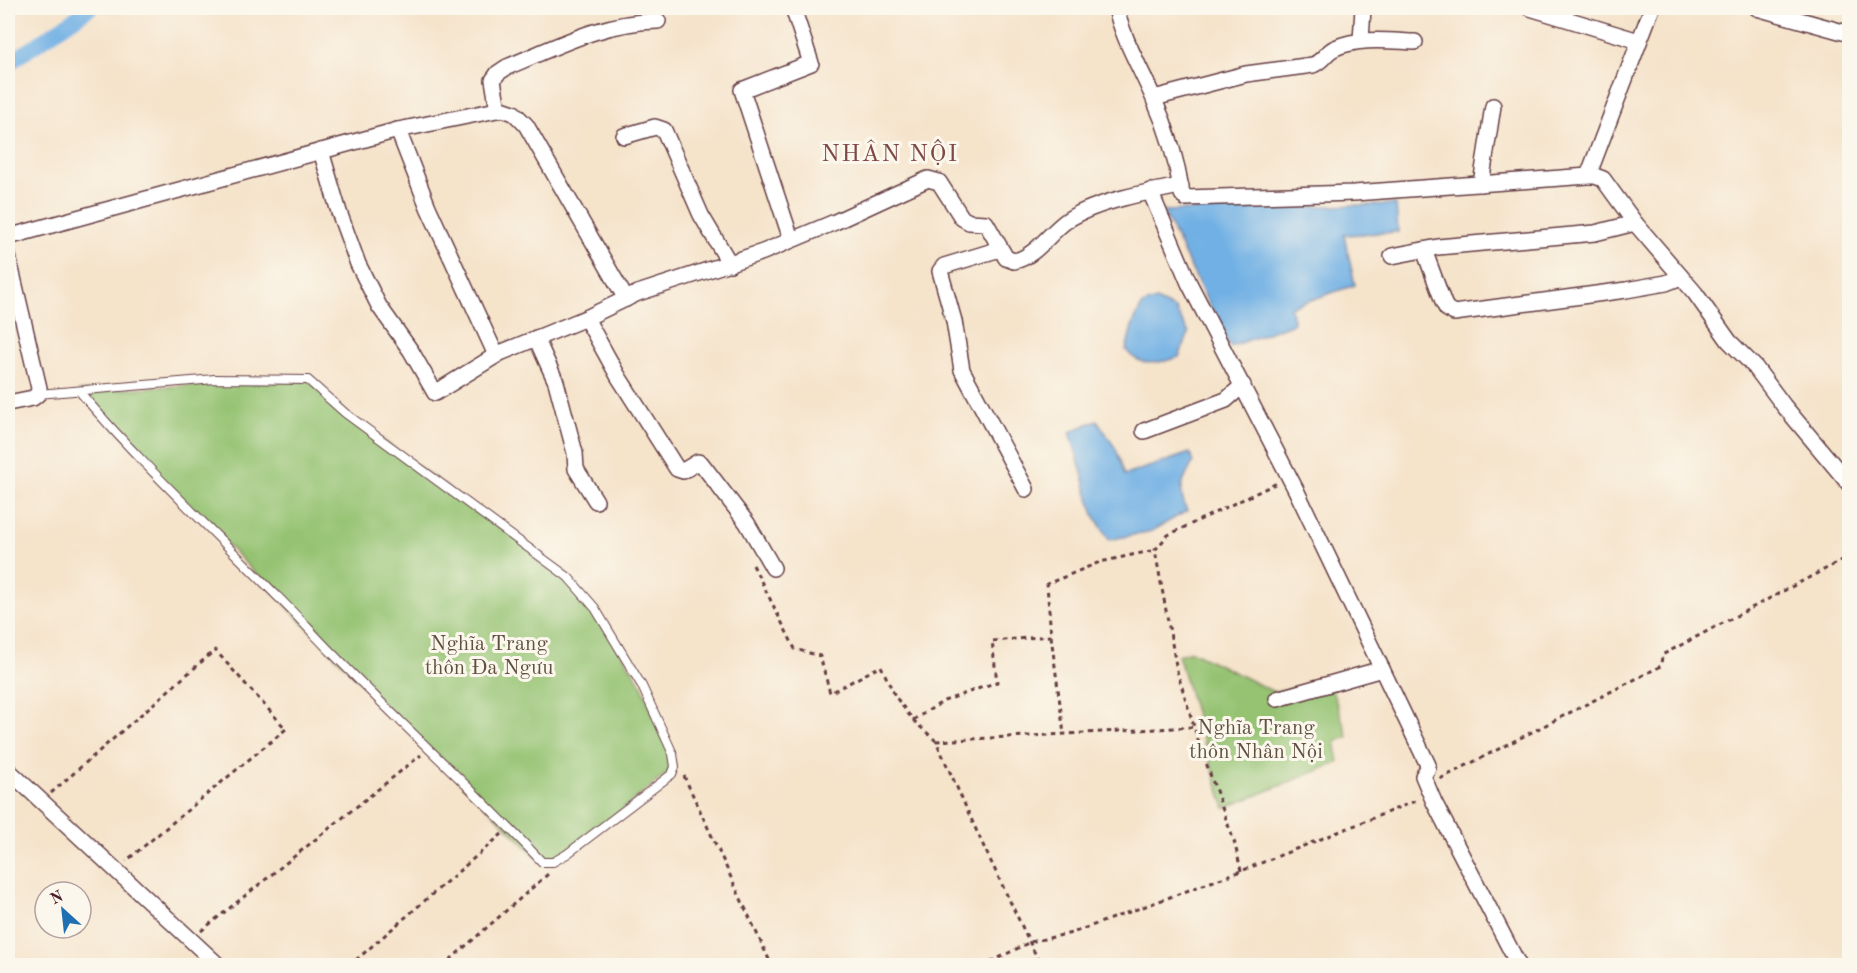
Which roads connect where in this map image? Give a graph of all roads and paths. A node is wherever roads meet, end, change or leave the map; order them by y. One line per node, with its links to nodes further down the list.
1 (793, 8): 24 (street)
2 (1116, 8): 12 (street)
3 (1363, 8): 9 (street)
4 (1530, 8): 10 (street)
5 (1652, 8): 10 (street)
6 (1757, 8): 8 (street)
7 (658, 21): 14 (street)
8 (1850, 34)
9 (1361, 41): 11 (street); 12 (street)
10 (1639, 41): 18 (street)
11 (1415, 42)
12 (1154, 98): 20 (street)
13 (1493, 106): 19 (street)
14 (498, 110): 15 (street); 31 (street)
15 (398, 130): 17 (street); 34 (street)
16 (624, 136): 29 (street)
17 (321, 151): 23 (street); 34 (street)
18 (1588, 176): 19 (street); 22 (street)
19 (1482, 184): 20 (street)
20 (1181, 186): 21 (street)
21 (1150, 191): 25 (street); 35 (street)
22 (1635, 223): 26 (street); 30 (street)
23 (8, 237)
24 (791, 239): 25 (street); 29 (street)
25 (1000, 249): 42 (street)
26 (1424, 250): 28 (street); 30 (street)
27 (8, 256): 37 (street)
28 (1392, 256)
29 (730, 264): 31 (street)
30 (1681, 276): 41 (street)
31 (626, 298): 32 (street)
32 (586, 318): 33 (street); 47 (street)
33 (536, 338): 34 (street); 43 (street)
34 (496, 355)
35 (1243, 384): 39 (street); 40 (street)
36 (79, 391): 37 (lane); 55 (lane); 56 (lane)
37 (38, 394): 38 (street)
38 (8, 403)
39 (1144, 431)
40 (1290, 477): 44 (path); 49 (street)
41 (1850, 485)
42 (1026, 489)
43 (596, 501)
44 (1155, 550): 48 (path); 52 (path)
45 (1850, 556): 58 (path)
46 (752, 564): 51 (path)
47 (773, 568)
48 (1051, 636): 51 (path); 53 (path)
49 (1382, 669): 50 (street); 58 (street)
50 (1277, 699)
51 (913, 720): 54 (path)
52 (1194, 727): 53 (path); 62 (path)
53 (1064, 734): 54 (path)
54 (936, 741): 65 (path)
55 (429, 749): 60 (lane); 64 (path)
56 (675, 767): 60 (lane); 69 (path)
57 (8, 770): 59 (street)
58 (1429, 790): 62 (path); 72 (street)
59 (41, 802): 61 (street); 61 (path)
60 (509, 828): 67 (path)
61 (115, 870): 64 (street)
62 (1241, 871): 65 (path)
63 (549, 872): 68 (path)
64 (190, 939): 66 (street)
65 (1030, 942): 70 (path); 71 (path)
66 (219, 966)
67 (349, 966)
68 (443, 966)
69 (772, 966)
70 (983, 966)
71 (1041, 966)
72 (1519, 966)

